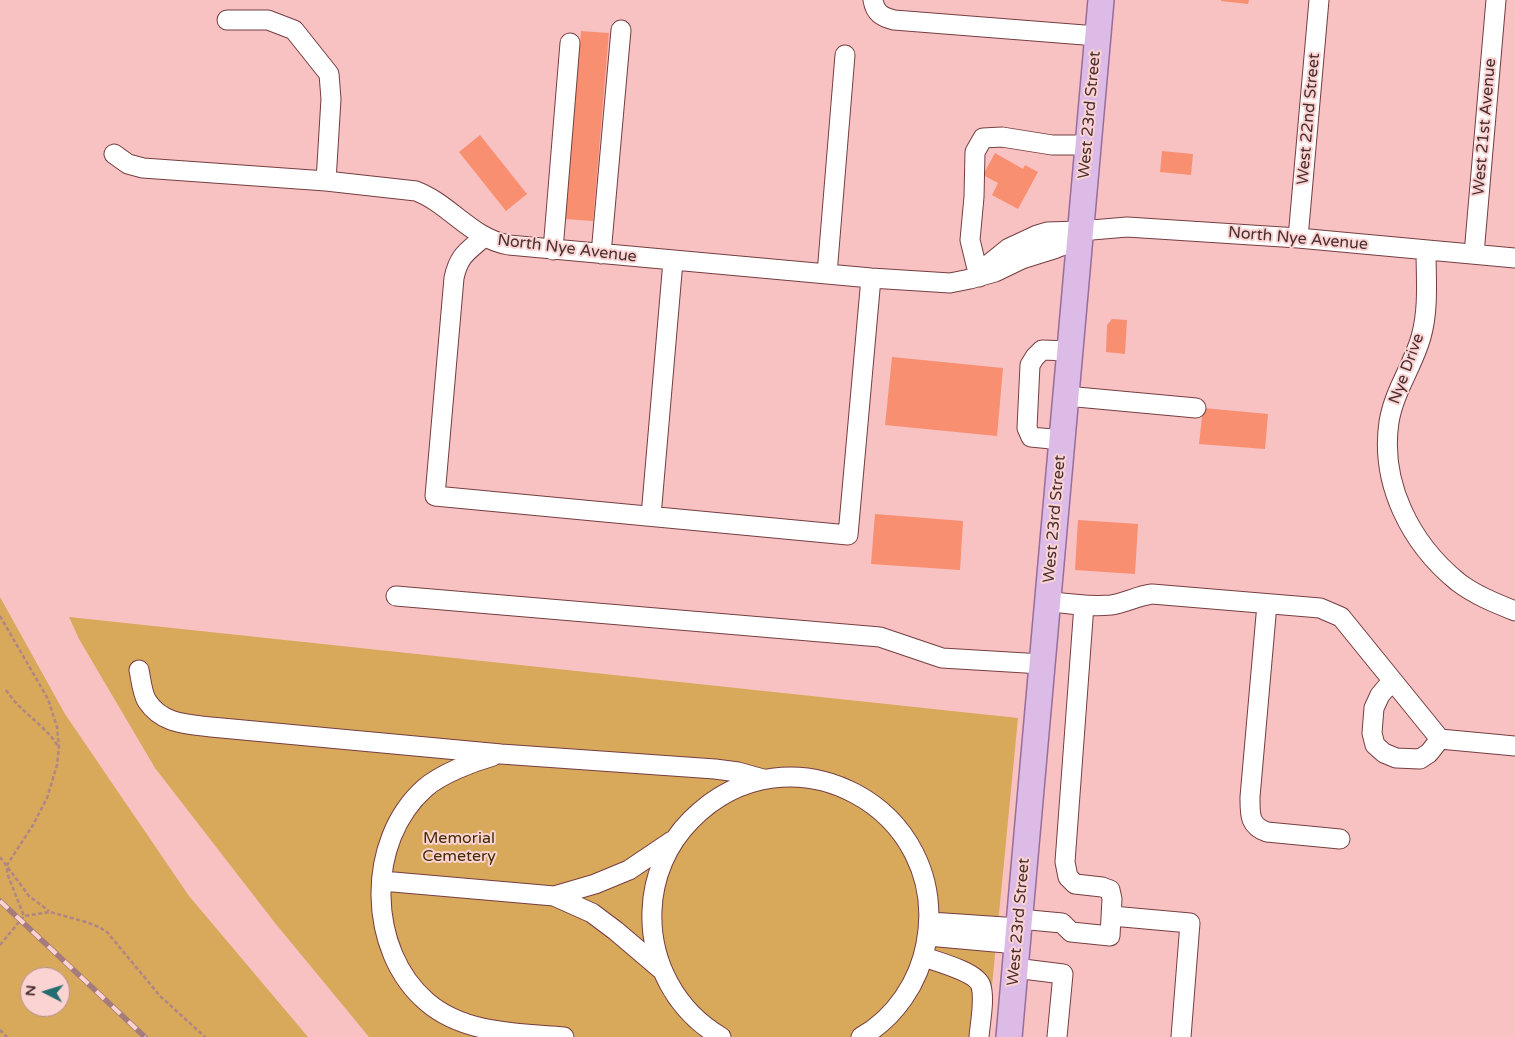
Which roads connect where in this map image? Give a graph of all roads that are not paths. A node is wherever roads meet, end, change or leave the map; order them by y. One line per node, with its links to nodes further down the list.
1 (873, 0): 7 (street)
2 (1101, 0): 7 (main road, West 23rd Street)
3 (1319, 0): 15 (street, West 22nd Street)
4 (1496, 0): 19 (street, West 21st Avenue)
5 (227, 20): 12 (street)
6 (621, 30): 18 (street)
7 (1097, 36): 10 (main road, West 23rd Street)
8 (570, 43): 16 (street)
9 (845, 55): 22 (street)
10 (1087, 145): 13 (main road, West 23rd Street); 23 (street)
11 (114, 154): 12 (street, North Nye Avenue)
12 (326, 181): 14 (street, North Nye Avenue)
13 (1080, 231): 15 (street, North Nye Avenue); 23 (street, North Nye Avenue); 25 (main road, West 23rd Street)
14 (484, 237): 16 (street, North Nye Avenue); 29 (street)
15 (1298, 238): 17 (street, North Nye Avenue)
16 (553, 250): 18 (street, North Nye Avenue)
17 (1426, 250): 19 (street, North Nye Avenue); 34 (street, Nye Drive)
18 (601, 254): 21 (street, North Nye Avenue)
19 (1474, 254): 20 (street, North Nye Avenue)
20 (1515, 258)
21 (673, 261): 22 (street, North Nye Avenue); 29 (street)
22 (827, 274): 24 (street, North Nye Avenue)
23 (979, 277): 24 (street, North Nye Avenue)
24 (871, 278): 29 (street)
25 (1070, 351): 26 (main road, West 23rd Street); 28 (street)
26 (1066, 396): 27 (street); 28 (main road, West 23rd Street)
27 (1196, 408)
28 (1062, 440): 31 (main road, West 23rd Street)
29 (651, 516)
30 (396, 596): 35 (street)
31 (1047, 602): 33 (street); 35 (main road, West 23rd Street)
32 (1267, 604): 33 (street); 37 (street); 43 (street)
33 (1084, 605): 46 (street)
34 (1515, 611)
35 (1042, 664): 48 (main road, West 23rd Street)
36 (139, 670): 40 (street)
37 (1392, 681): 38 (street); 38 (street)
38 (1440, 739): 39 (street)
39 (1515, 746)
40 (501, 754): 41 (street); 44 (street)
41 (764, 779): 42 (street); 47 (street)
42 (675, 839): 45 (street); 50 (street)
43 (1340, 839)
44 (382, 881): 45 (street); 51 (street)
45 (554, 896): 50 (street)
46 (1112, 916): 48 (street); 58 (street)
47 (929, 929): 48 (street); 49 (street)
48 (1018, 940): 56 (main road, West 23rd Street); 57 (street)
49 (924, 957): 54 (street); 55 (street)
50 (663, 972): 53 (street)
51 (475, 1032): 52 (street)
52 (564, 1037)
53 (721, 1037)
54 (861, 1037)
55 (979, 1037)
56 (1009, 1037)
57 (1057, 1037)
58 (1181, 1037)

